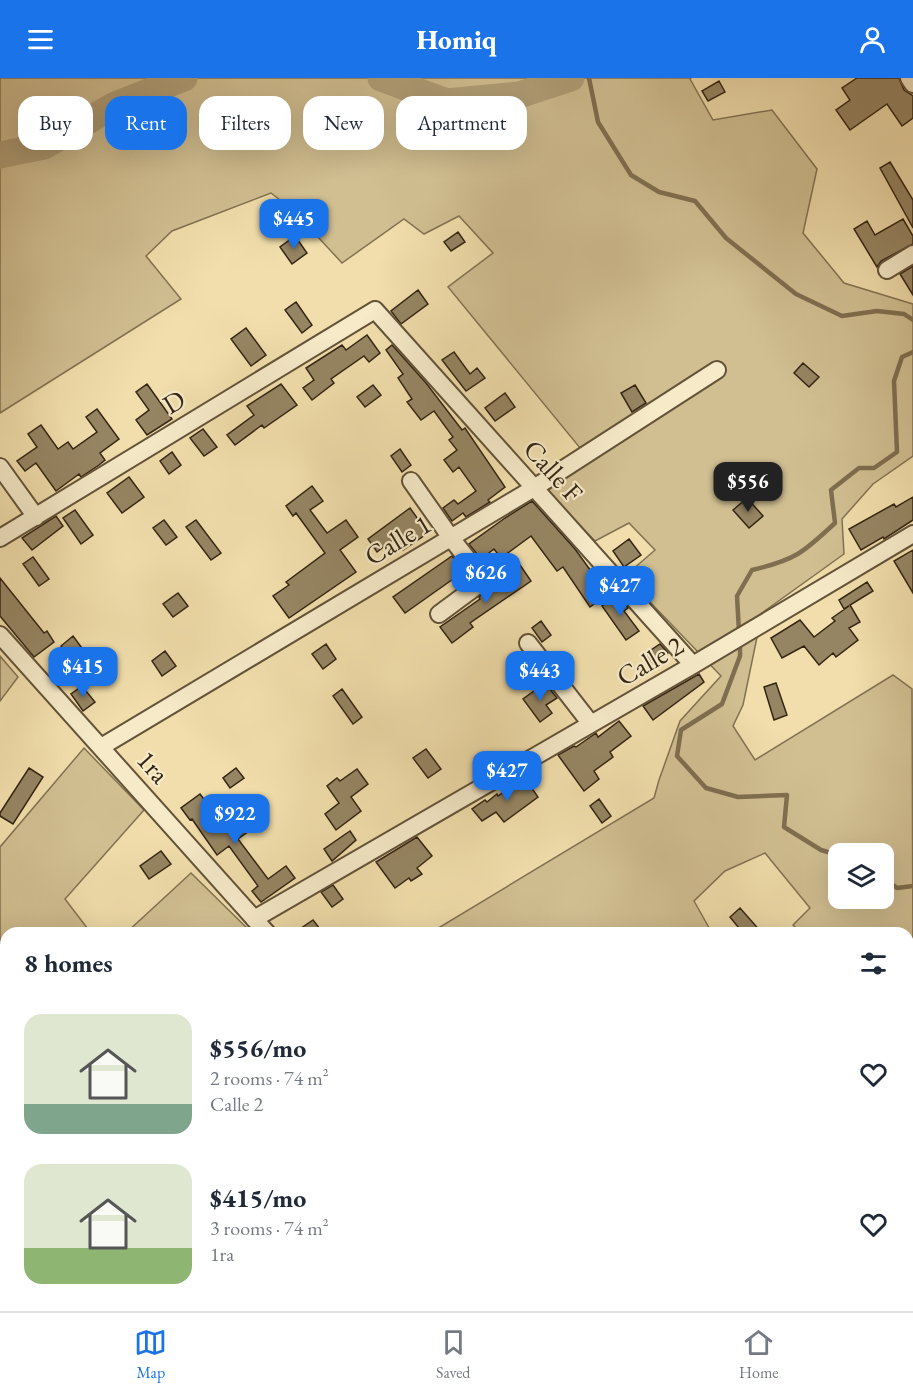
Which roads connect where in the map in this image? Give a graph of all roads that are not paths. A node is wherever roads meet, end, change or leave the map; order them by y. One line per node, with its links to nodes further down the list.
1 (909, 78): 2 (street)
2 (913, 84)
3 (913, 254): 4 (street)
4 (887, 270)
5 (375, 310): 9 (street, Calle F); 10 (street, D)
6 (717, 370): 9 (street, Calle 1)
7 (0, 466): 10 (street)
8 (411, 481): 13 (street)
9 (534, 488): 13 (street, Calle 1); 17 (street, Calle F)
10 (36, 517): 12 (street, D)
11 (913, 534): 17 (street, Calle 2)
12 (0, 538)
13 (451, 538): 14 (street); 19 (street, Calle 1)
14 (439, 614)
15 (0, 635): 19 (street, 1ra)
16 (528, 643): 18 (street)
17 (693, 665): 18 (street, Calle 2)
18 (591, 724): 20 (street, Calle 2)
19 (101, 747): 20 (street, 1ra)
20 (254, 919): 21 (street, 1ra)
21 (261, 927)

